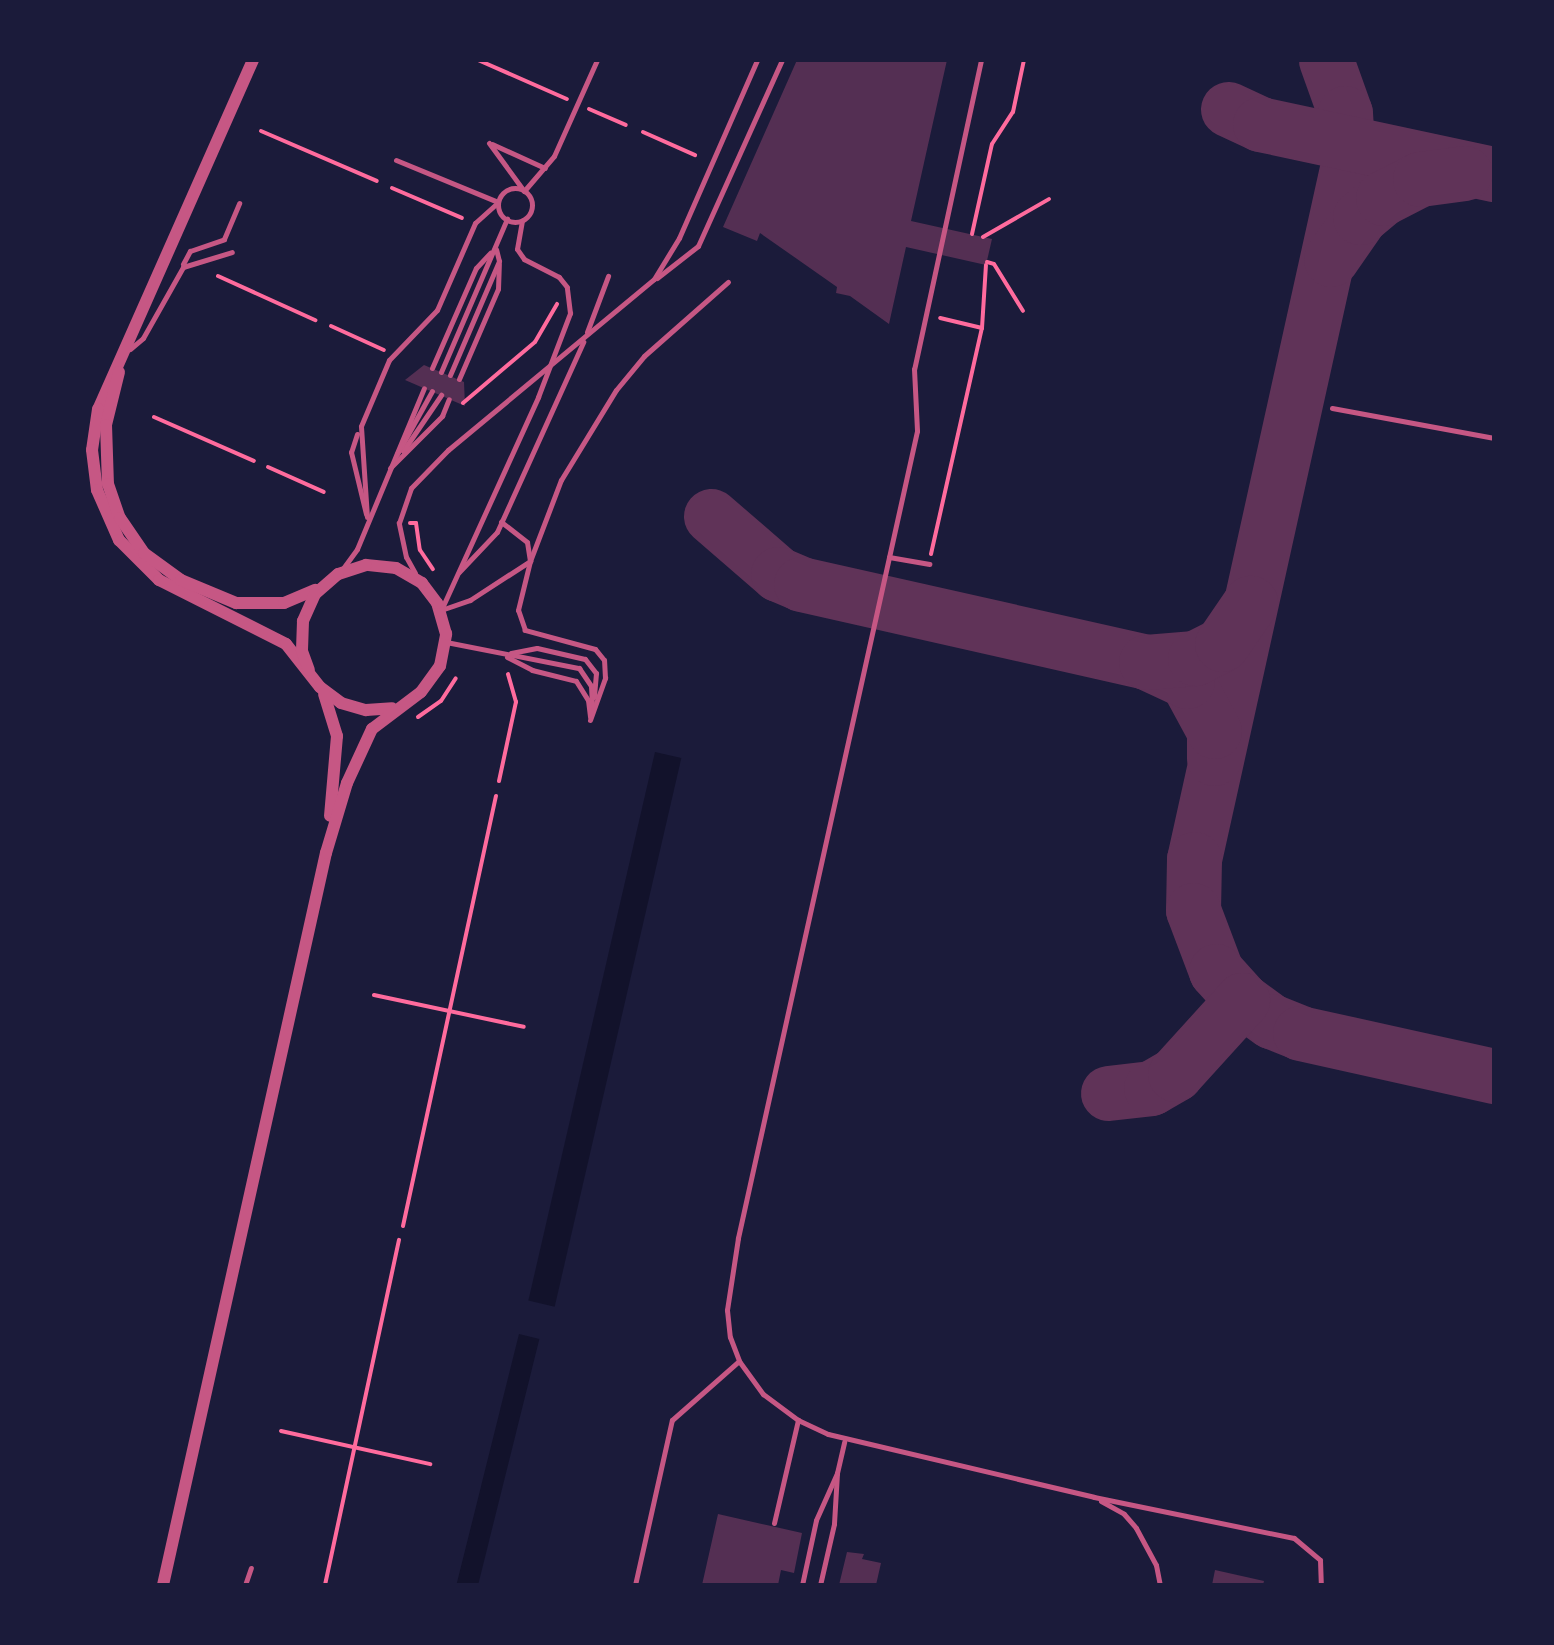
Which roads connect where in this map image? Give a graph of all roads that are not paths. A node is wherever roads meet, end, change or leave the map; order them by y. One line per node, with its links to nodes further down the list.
1 (253, 60): 20 (street)
2 (597, 60): 7 (lane)
3 (757, 60): 18 (lane)
4 (782, 60): 18 (lane)
5 (981, 60): 34 (lane)
6 (396, 160): 9 (lane)
7 (546, 169): 8 (lane); 8 (lane)
8 (524, 191): 9 (lane); 12 (lane)
9 (498, 202): 11 (lane); 32 (lane)
10 (239, 203): 16 (lane)
11 (506, 220): 12 (lane); 13 (lane)
12 (522, 220): 38 (lane)
13 (495, 246): 15 (lane); 21 (lane); 22 (lane)
14 (232, 252): 16 (lane)
15 (499, 261): 23 (lane); 24 (lane)
16 (180, 271): 20 (lane)
17 (608, 276): 33 (lane)
18 (654, 280): 39 (lane)
19 (728, 282): 35 (lane)
20 (124, 354): 40 (street); 44 (street)
21 (432, 368)
22 (441, 372)
23 (450, 375)
24 (458, 379)
25 (424, 388): 31 (lane)
26 (432, 391): 31 (lane)
27 (441, 395): 31 (lane)
28 (449, 399): 31 (lane)
29 (1332, 408): 30 (lane)
30 (1494, 438)
31 (385, 473): 32 (lane)
32 (368, 517): 37 (lane)
33 (501, 522): 35 (lane); 38 (lane)
34 (889, 557): 36 (lane); 49 (lane)
35 (530, 561): 41 (lane); 47 (lane)
36 (929, 564)
37 (338, 574): 39 (street); 40 (street)
38 (457, 574): 41 (lane)
39 (422, 583): 41 (street)
40 (322, 586): 44 (street)
41 (441, 610): 42 (street)
42 (446, 642): 43 (lane); 46 (street)
43 (503, 654): 47 (lane); 47 (lane); 47 (lane)
44 (308, 670): 45 (street)
45 (320, 687): 46 (street); 48 (street)
46 (400, 705): 48 (street)
47 (590, 720)
48 (326, 853): 56 (street)
49 (739, 1361): 50 (lane); 58 (lane)
50 (798, 1420): 51 (lane); 54 (lane)
51 (844, 1441): 52 (lane); 53 (lane)
52 (836, 1473): 59 (lane); 60 (lane)
53 (1094, 1497): 61 (lane); 62 (lane)
54 (774, 1523)
55 (251, 1568): 57 (lane)
56 (163, 1585)
57 (246, 1585)
58 (635, 1585)
59 (802, 1585)
60 (820, 1585)
61 (1160, 1585)
62 (1321, 1585)

